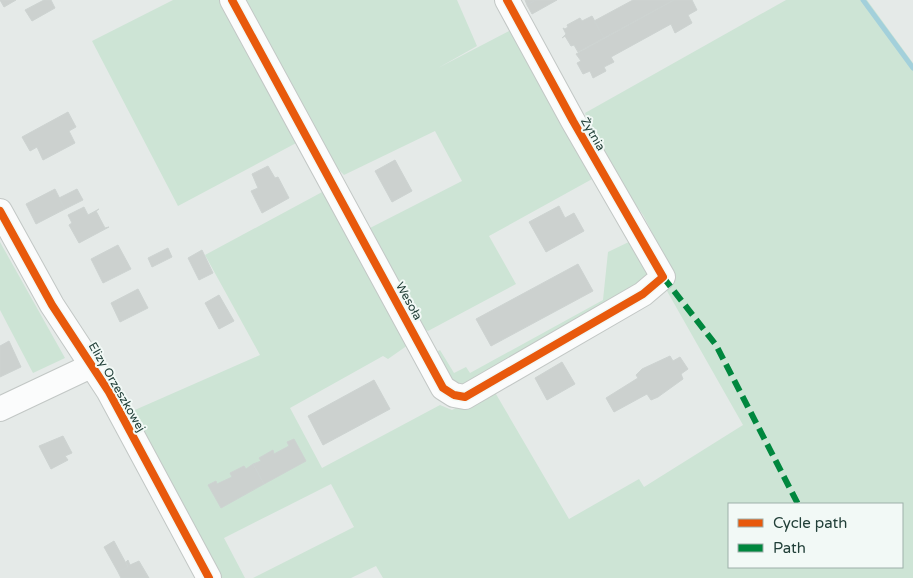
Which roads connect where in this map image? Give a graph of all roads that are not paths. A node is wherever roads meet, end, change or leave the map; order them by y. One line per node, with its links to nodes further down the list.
1 (232, 0): 4 (street, Wesoła)
2 (507, 0): 4 (street, Żytnia)
3 (0, 211): 5 (street, Elizy Orzeszkowej)
4 (663, 277)
5 (92, 365): 6 (street); 7 (street, Elizy Orzeszkowej)
6 (0, 409)
7 (199, 574)

